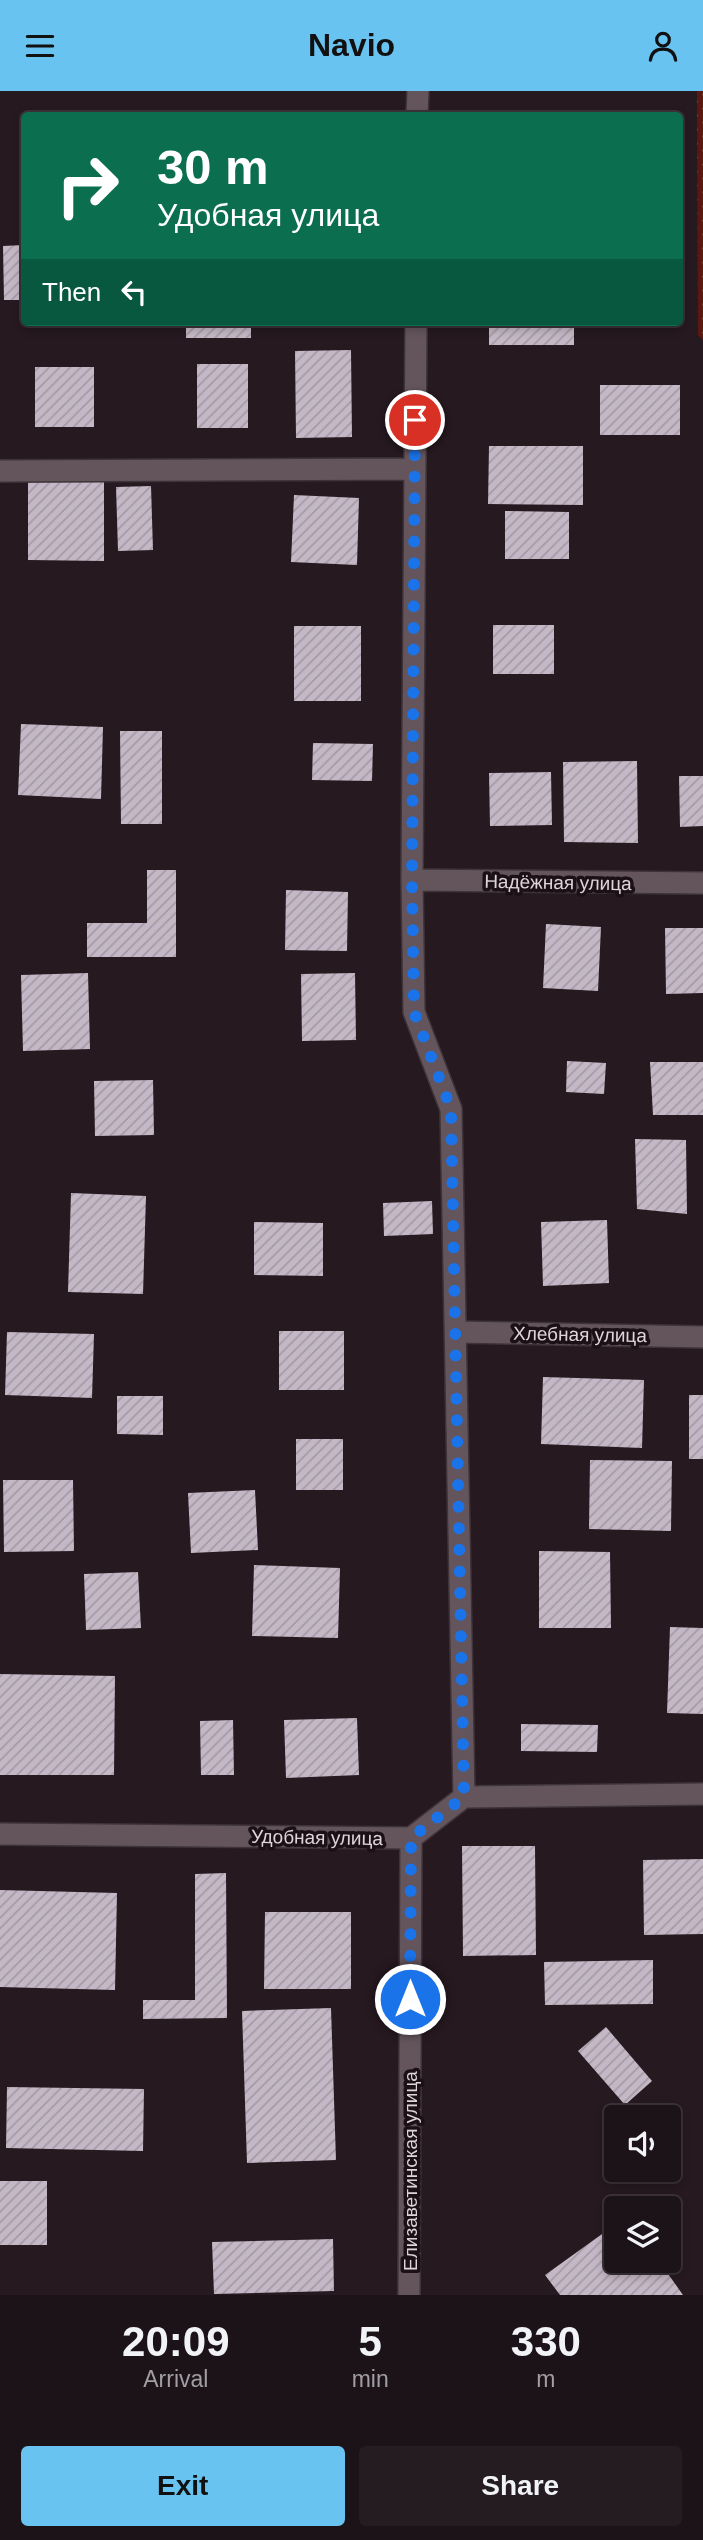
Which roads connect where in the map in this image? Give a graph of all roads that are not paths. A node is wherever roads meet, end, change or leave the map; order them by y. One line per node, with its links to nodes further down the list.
1 (418, 91): 2 (street)
2 (417, 112)
3 (416, 326): 4 (street)
4 (415, 468): 5 (street); 6 (street)
5 (0, 471)
6 (412, 880): 7 (street, Надёжная улица); 8 (street)
7 (703, 883)
8 (457, 1332): 9 (street, Хлебная улица); 11 (street)
9 (703, 1336)
10 (703, 1794): 11 (street)
11 (464, 1797): 13 (street, Удобная улица)
12 (0, 1834): 13 (street, Удобная улица)
13 (411, 1838): 14 (street, Елизаветинская улица)
14 (409, 2295)

